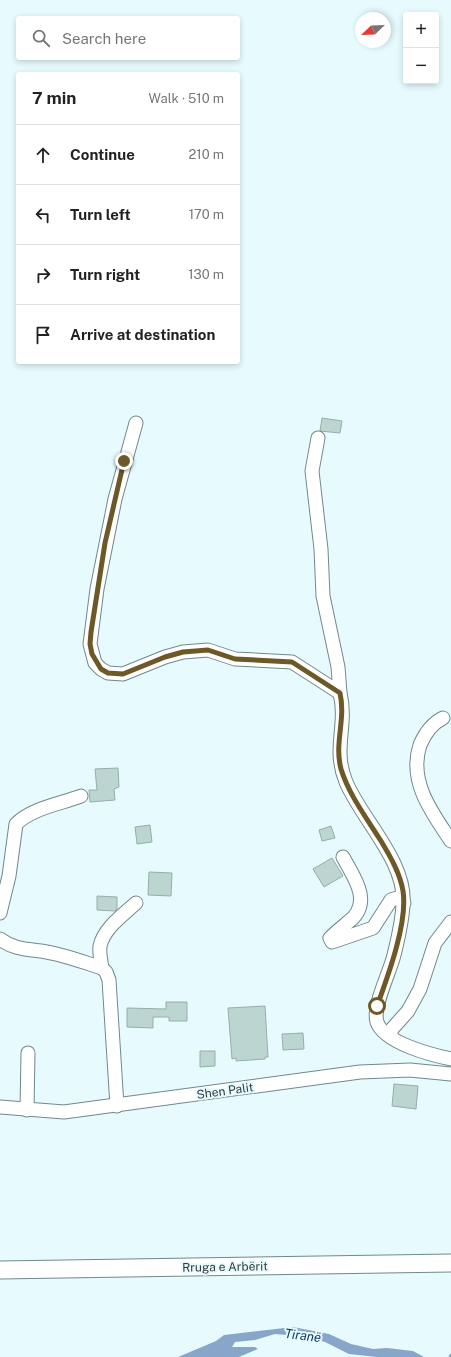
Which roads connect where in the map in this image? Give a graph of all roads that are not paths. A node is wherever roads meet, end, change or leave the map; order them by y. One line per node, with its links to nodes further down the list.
1 (136, 423): 3 (street)
2 (318, 438): 3 (street)
3 (340, 693): 9 (street)
4 (443, 718): 6 (street)
5 (81, 796): 10 (street)
6 (451, 841)
7 (343, 857): 9 (street)
8 (136, 903): 13 (street)
9 (404, 903): 14 (street)
10 (0, 913)
11 (451, 922): 14 (street)
12 (0, 939): 13 (street)
13 (102, 968): 18 (street)
14 (390, 1036): 16 (street)
15 (28, 1053): 20 (street)
16 (451, 1059)
17 (451, 1074): 18 (street, Shen Palit)
18 (117, 1106): 20 (street, Shen Palit)
19 (0, 1107): 20 (street, Shen Palit)
20 (27, 1110)
21 (451, 1263): 22 (main road, Rruga e Arbërit)
22 (0, 1270)

